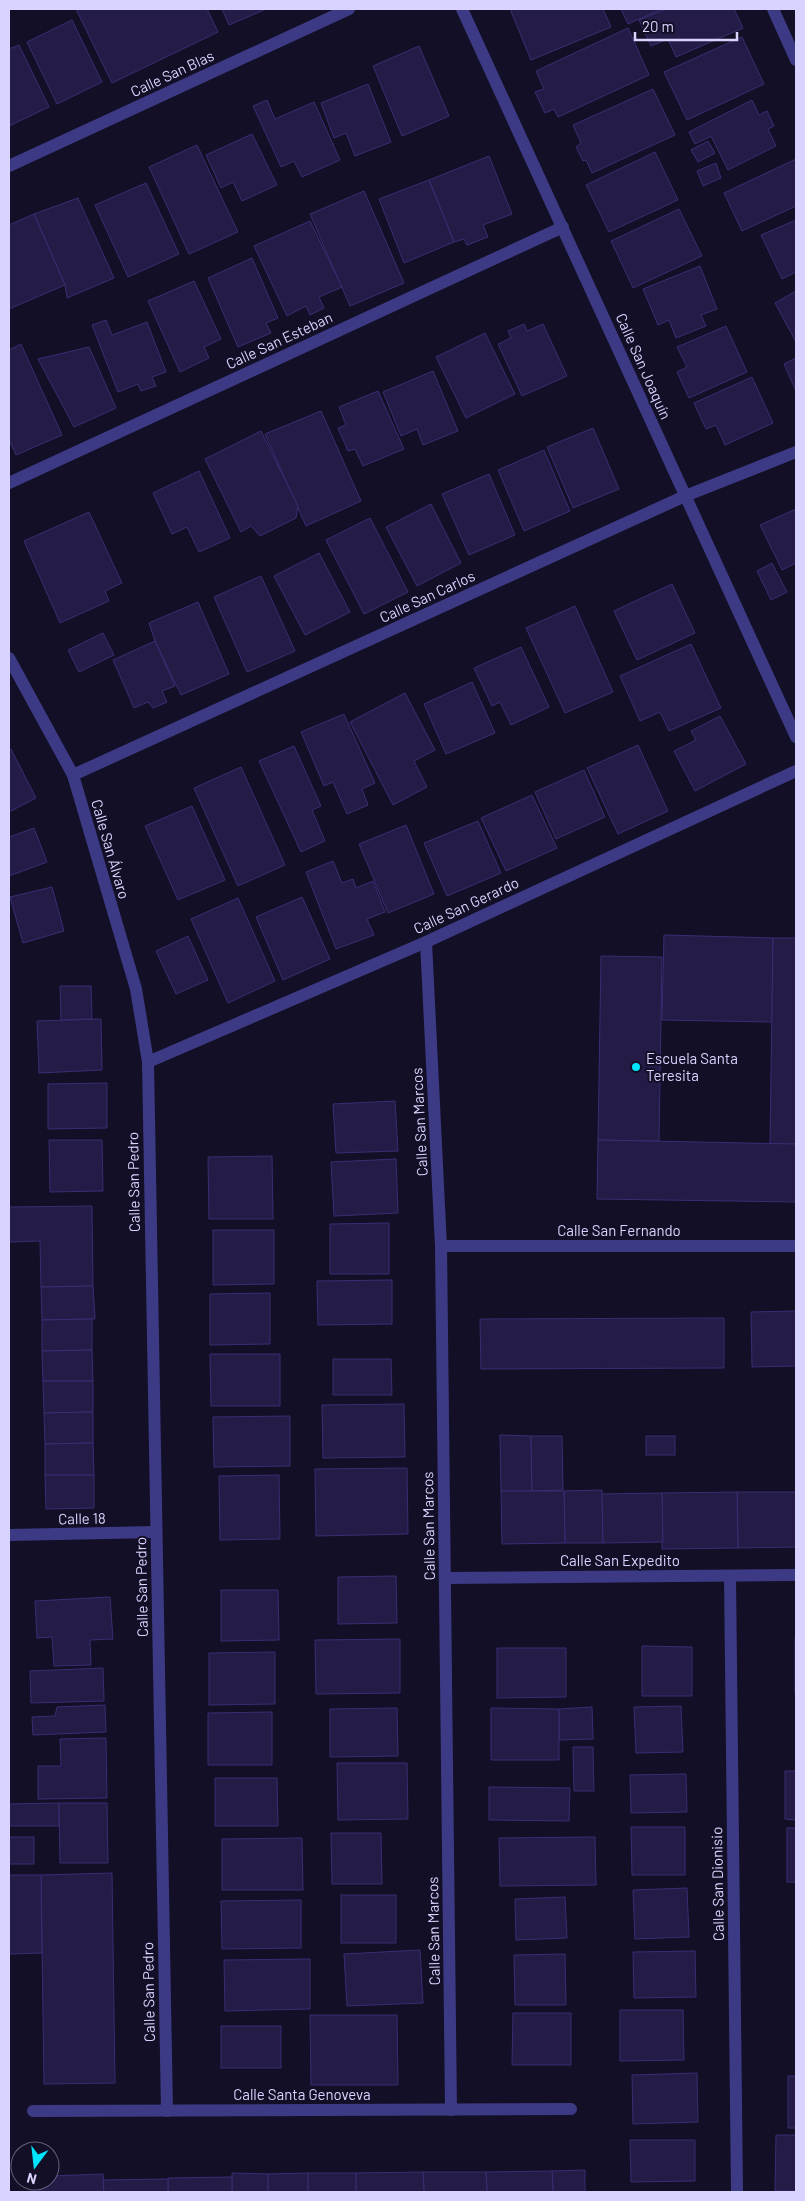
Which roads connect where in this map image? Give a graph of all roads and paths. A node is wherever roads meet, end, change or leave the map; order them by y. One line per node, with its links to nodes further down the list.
1 (348, 9): 5 (street, Calle San Blas)
2 (462, 9): 6 (street, Calle San Joaquín)
3 (773, 9): 4 (street)
4 (796, 60)
5 (9, 166)
6 (563, 227): 8 (street, Calle San Esteban); 9 (street, Calle San Joaquín)
7 (796, 452): 9 (street, Calle San Carlos)
8 (9, 483)
9 (685, 496): 11 (street, Calle San Joaquín); 13 (street, Calle San Carlos)
10 (9, 658): 13 (street, Calle San Álvaro)
11 (796, 737)
12 (796, 772): 14 (street, Calle San Gerardo)
13 (73, 775): 15 (street, Calle San Álvaro)
14 (426, 942): 15 (street, Calle San Gerardo); 16 (street, Calle San Marcos)
15 (148, 1062): 18 (street, Calle San Pedro)
16 (441, 1246): 17 (street, Calle San Fernando); 22 (street, Calle San Marcos)
17 (796, 1246)
18 (156, 1532): 19 (street, Calle 18); 26 (street, Calle San Pedro)
19 (9, 1535)
20 (796, 1575): 21 (street, Calle San Expedito)
21 (730, 1576): 22 (street, Calle San Expedito); 27 (street, Calle San Dionisio)
22 (445, 1578): 24 (street, Calle San Marcos)
23 (570, 2109): 24 (street, Calle Santa Genoveva)
24 (451, 2110): 26 (street, Calle Santa Genoveva)
25 (33, 2111): 26 (street, Calle Santa Genoveva)
26 (167, 2111)
27 (737, 2192)

